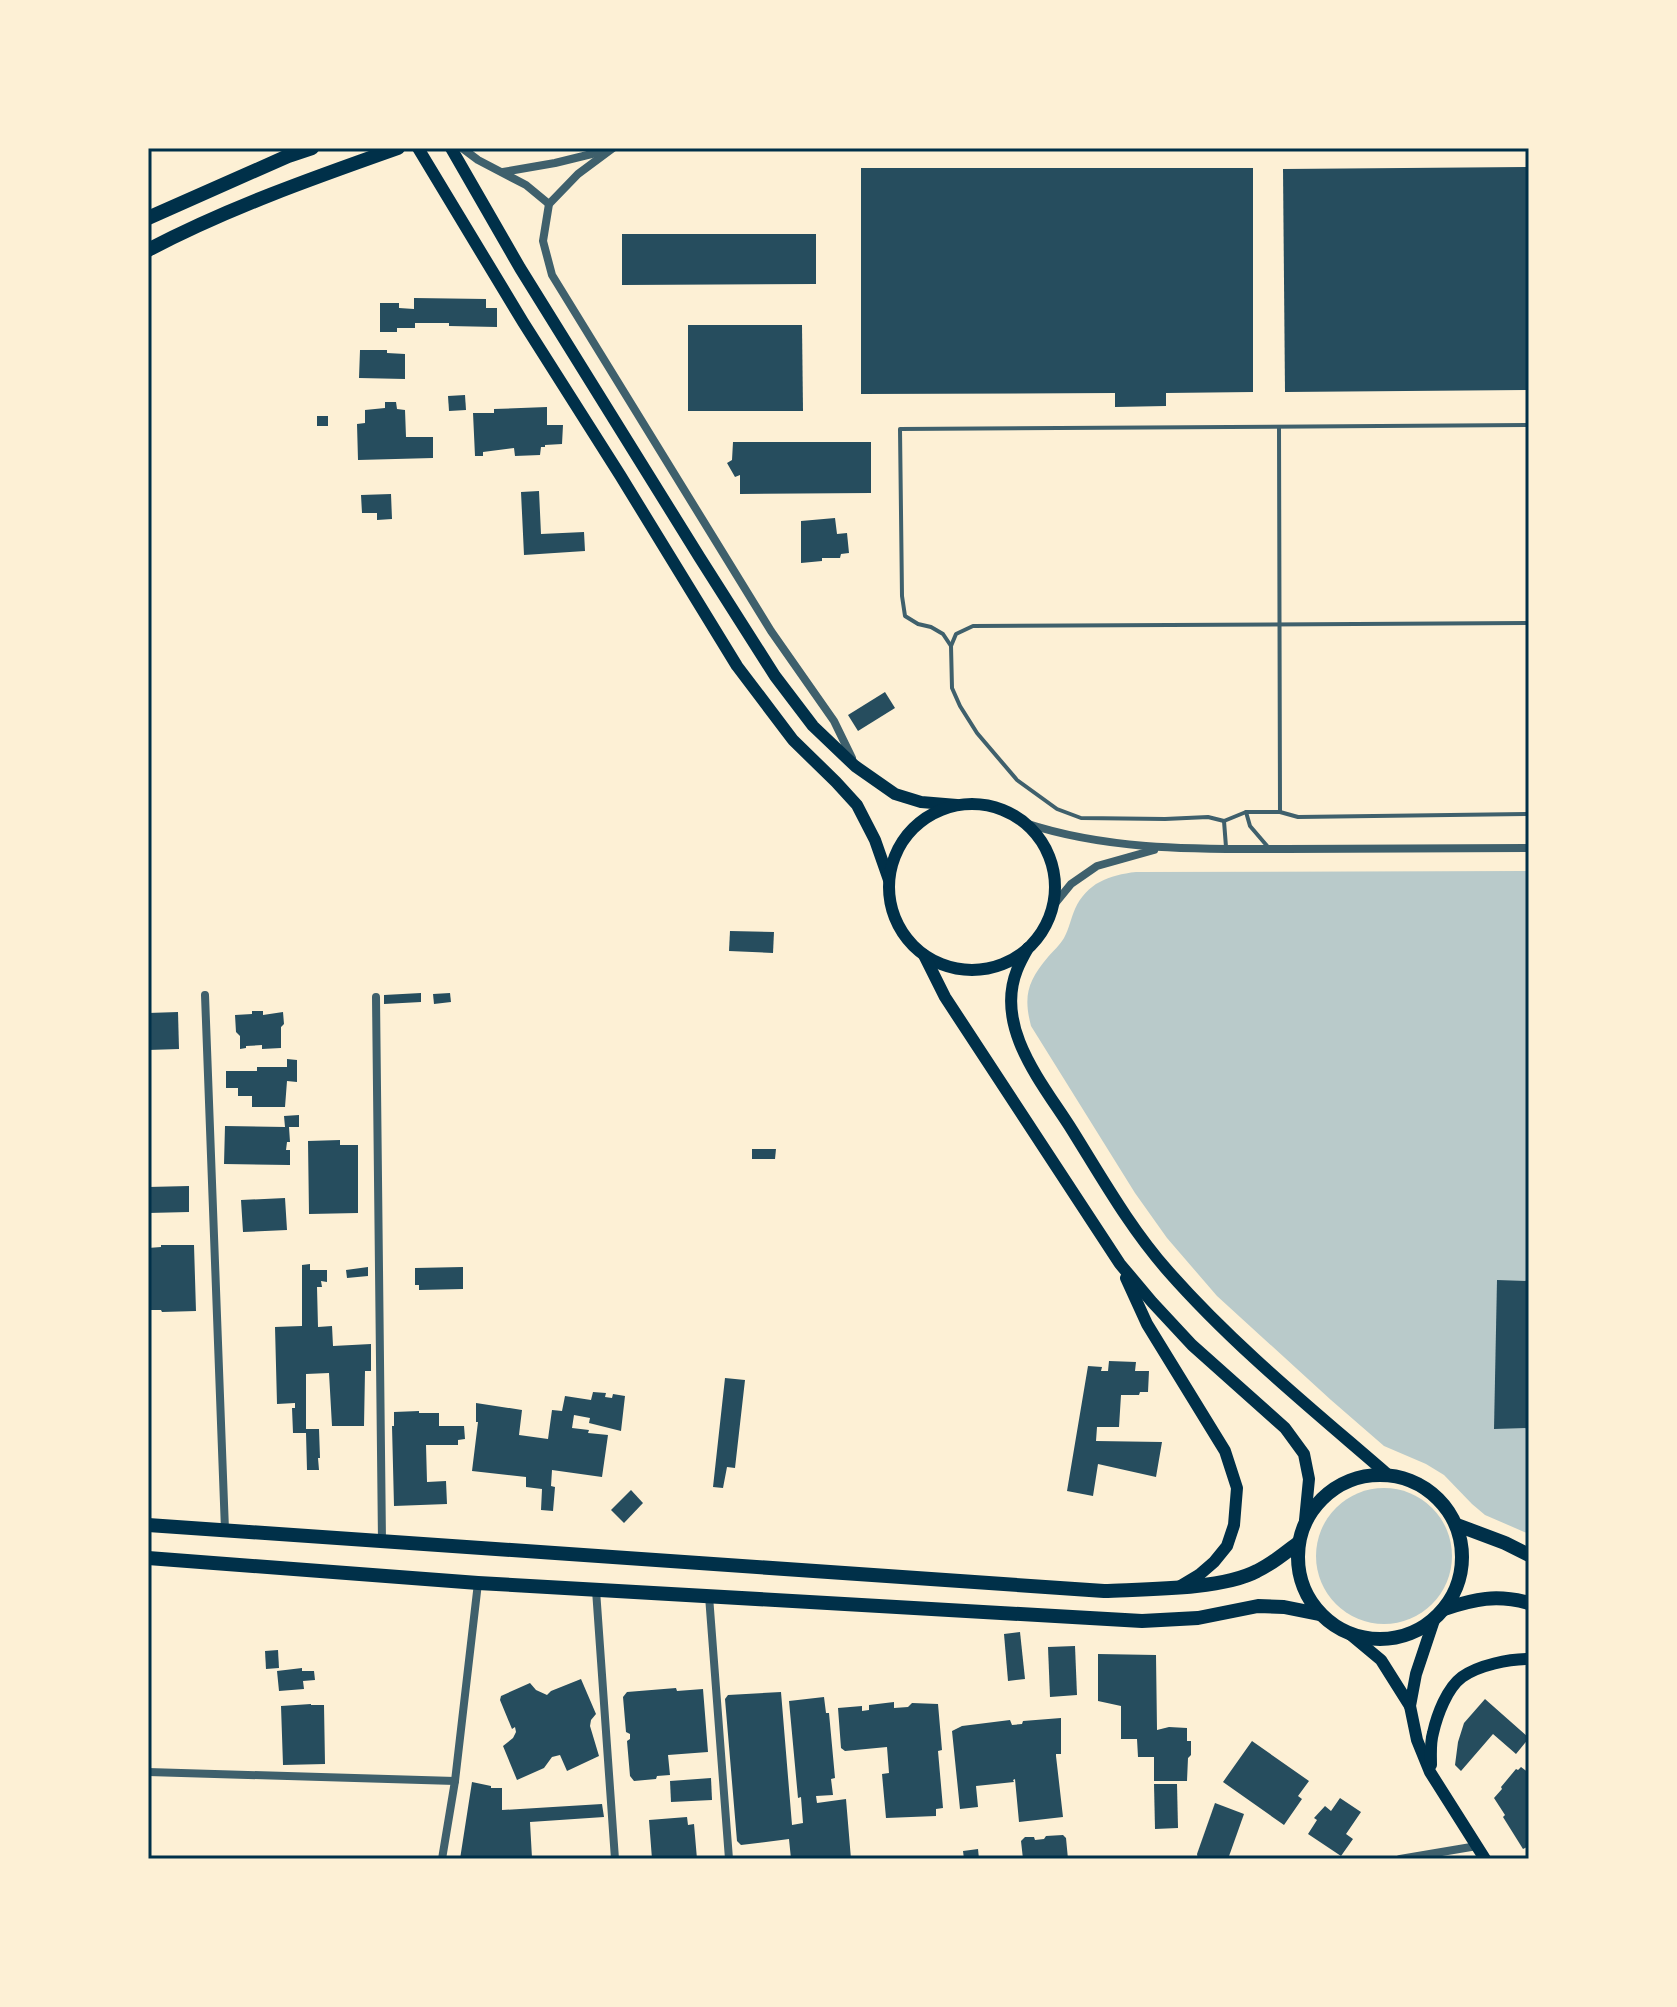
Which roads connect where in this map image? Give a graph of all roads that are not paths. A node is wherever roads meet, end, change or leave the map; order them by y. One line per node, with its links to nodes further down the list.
1 (312, 148): 9 (main road)
2 (398, 148): 10 (main road)
3 (418, 148): 27 (main road)
4 (451, 148): 16 (main road)
5 (462, 148): 7 (street)
6 (613, 148): 7 (street); 8 (street)
7 (503, 172): 8 (street)
8 (549, 204): 16 (street)
9 (148, 218)
10 (148, 252)
11 (1529, 425): 12 (lane)
12 (1279, 427): 14 (lane); 15 (lane)
13 (1529, 623): 14 (lane)
14 (1279, 624): 15 (lane); 19 (lane)
15 (951, 646): 21 (lane)
16 (855, 766): 17 (main road)
17 (957, 805): 22 (main road); 27 (main road)
18 (1246, 812): 19 (lane); 21 (lane); 26 (lane)
19 (1280, 812): 20 (lane)
20 (1529, 814)
21 (1224, 821): 25 (lane)
22 (1025, 823): 23 (street); 28 (main road)
23 (1158, 848): 25 (street); 28 (street)
24 (1529, 848): 26 (street)
25 (1226, 849): 26 (street)
26 (1269, 849)
27 (889, 880): 30 (main road)
28 (1053, 906): 29 (main road)
29 (1028, 948): 30 (main road); 34 (main road)
30 (924, 955): 33 (main road)
31 (205, 995): 38 (street)
32 (376, 997): 39 (street)
33 (1120, 1264): 35 (main road); 44 (main road)
34 (1387, 1474): 35 (main road); 37 (main road)
35 (1305, 1520): 40 (main road)
36 (148, 1525): 38 (main road)
37 (1457, 1525): 41 (main road); 48 (main road)
38 (225, 1530): 39 (main road)
39 (382, 1542): 44 (main road)
40 (1298, 1543): 44 (main road); 49 (main road)
41 (1529, 1555)
42 (148, 1558): 43 (main road)
43 (478, 1583): 45 (main road); 55 (street)
44 (1178, 1587)
45 (596, 1590): 46 (main road); 58 (street)
46 (709, 1595): 49 (main road); 59 (street)
47 (1529, 1603): 48 (main road)
48 (1440, 1613): 50 (main road); 52 (main road)
49 (1319, 1614): 50 (main road)
50 (1351, 1635): 52 (main road)
51 (1529, 1659): 54 (main road)
52 (1410, 1706): 54 (main road)
53 (148, 1772): 55 (street)
54 (1430, 1772): 56 (main road)
55 (455, 1781): 57 (street)
56 (1477, 1846): 60 (street); 61 (main road)
57 (442, 1859)
58 (615, 1859)
59 (729, 1859)
60 (1400, 1859)
61 (1485, 1859)

